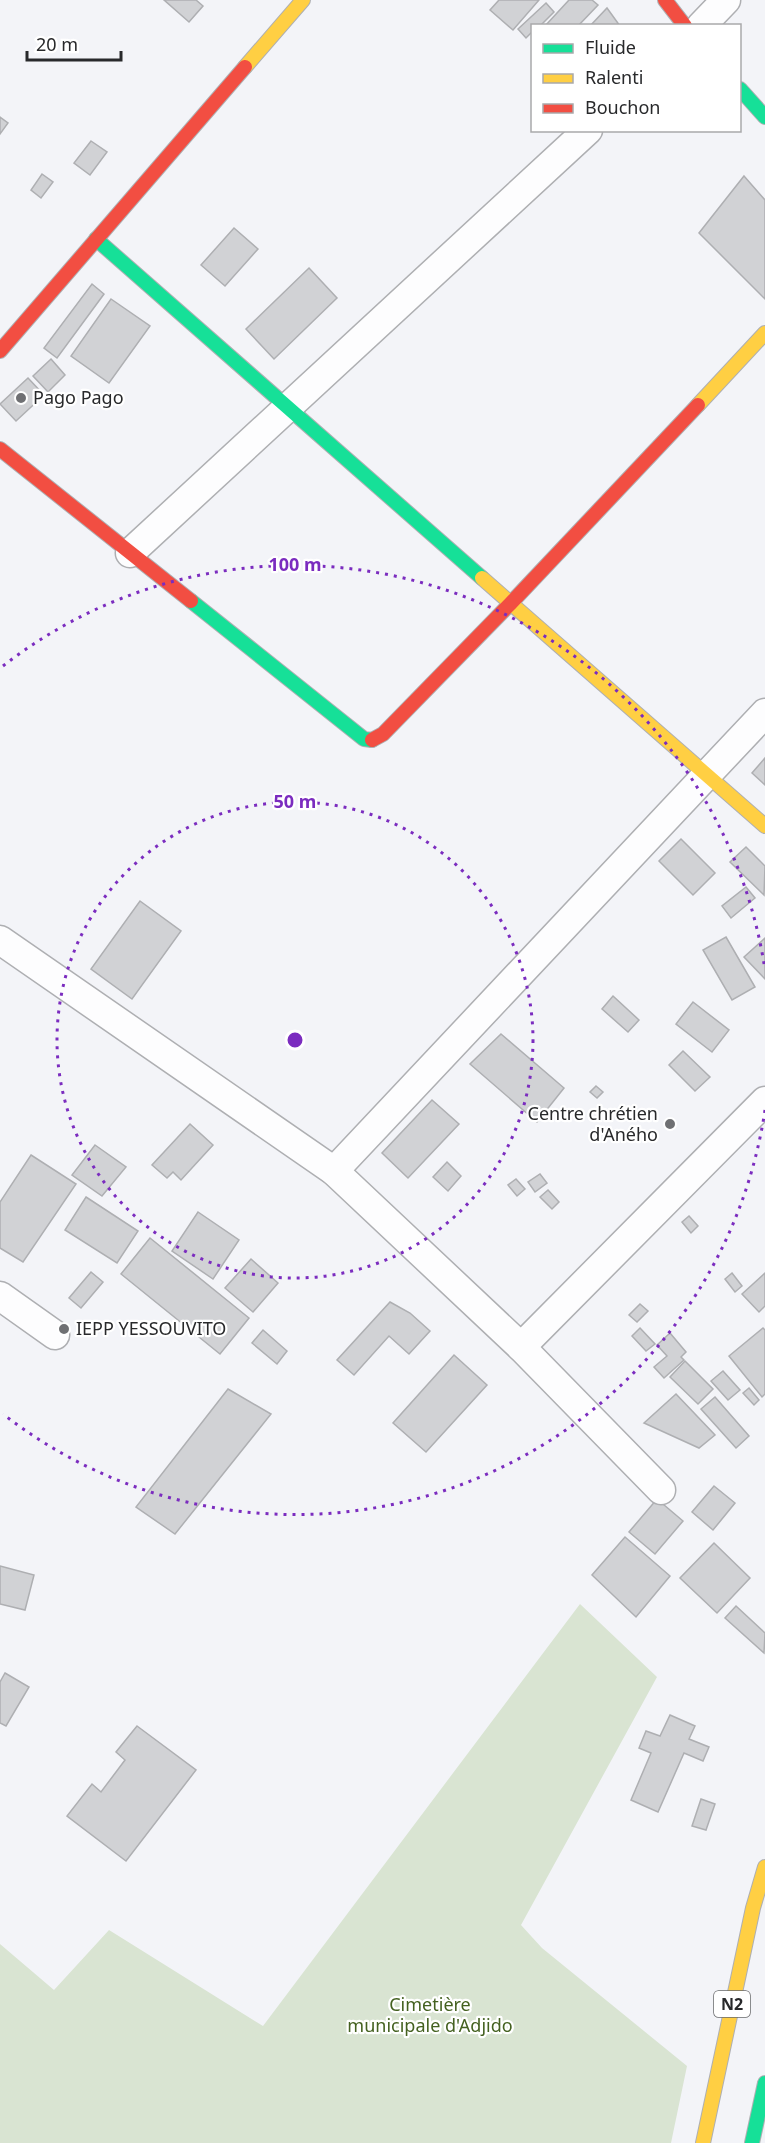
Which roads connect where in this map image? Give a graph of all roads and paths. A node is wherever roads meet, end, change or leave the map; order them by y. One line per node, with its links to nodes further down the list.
1 (665, 0): 4 (main road)
2 (726, 0): 5 (street)
3 (301, 1): 9 (main road)
4 (683, 24)
5 (703, 24)
6 (741, 90): 7 (main road)
7 (765, 117)
8 (586, 132): 12 (street)
9 (96, 240): 11 (main road); 12 (main road)
10 (765, 333): 15 (main road)
11 (0, 351)
12 (287, 407): 14 (street); 15 (main road)
13 (0, 449): 14 (main road)
14 (130, 553): 15 (main road)
15 (511, 603): 17 (main road)
16 (765, 713): 17 (street)
17 (707, 775): 18 (main road); 21 (street)
18 (765, 826)
19 (0, 940): 21 (street)
20 (765, 1101): 24 (street)
21 (334, 1171): 24 (street)
22 (0, 1296): 23 (street)
23 (55, 1335)
24 (521, 1347): 25 (street)
25 (661, 1490)
26 (765, 1867): 28 (main road, N2)
27 (765, 2083): 29 (main road)
28 (703, 2143)
29 (752, 2143)

